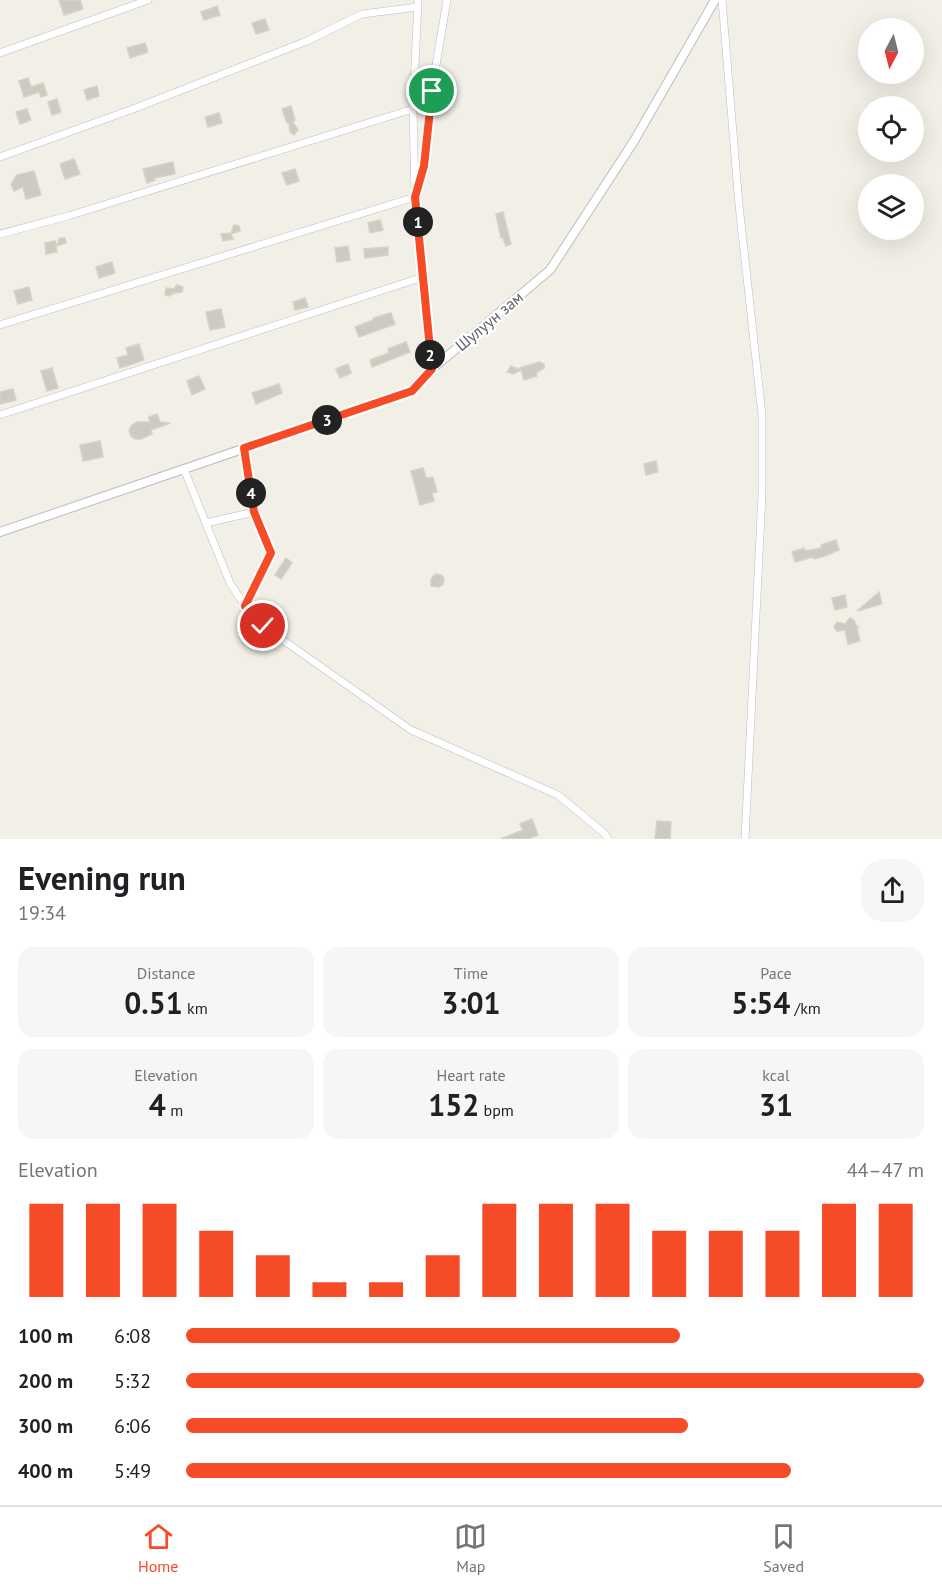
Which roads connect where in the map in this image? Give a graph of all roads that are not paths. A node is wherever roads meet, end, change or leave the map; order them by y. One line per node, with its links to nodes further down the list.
1 (147, 0): 6 (street)
2 (447, 0): 9 (street)
3 (715, 0): 13 (street, Шулуун зам)
4 (722, 0): 22 (street)
5 (418, 4): 7 (street); 8 (street)
6 (0, 53)
7 (413, 109): 9 (street); 10 (street)
8 (0, 157)
9 (415, 197): 11 (street); 12 (street)
10 (0, 234)
11 (423, 277): 13 (street); 14 (street)
12 (0, 325)
13 (432, 369): 15 (street, Шулуун зам)
14 (0, 415)
15 (244, 448): 16 (street, Шулуун зам); 17 (street)
16 (184, 469): 18 (street); 19 (street, Шулуун зам)
17 (254, 512): 18 (street); 20 (street)
18 (206, 523): 20 (street)
19 (0, 532)
20 (245, 606): 21 (street)
21 (608, 839)
22 (745, 839)

